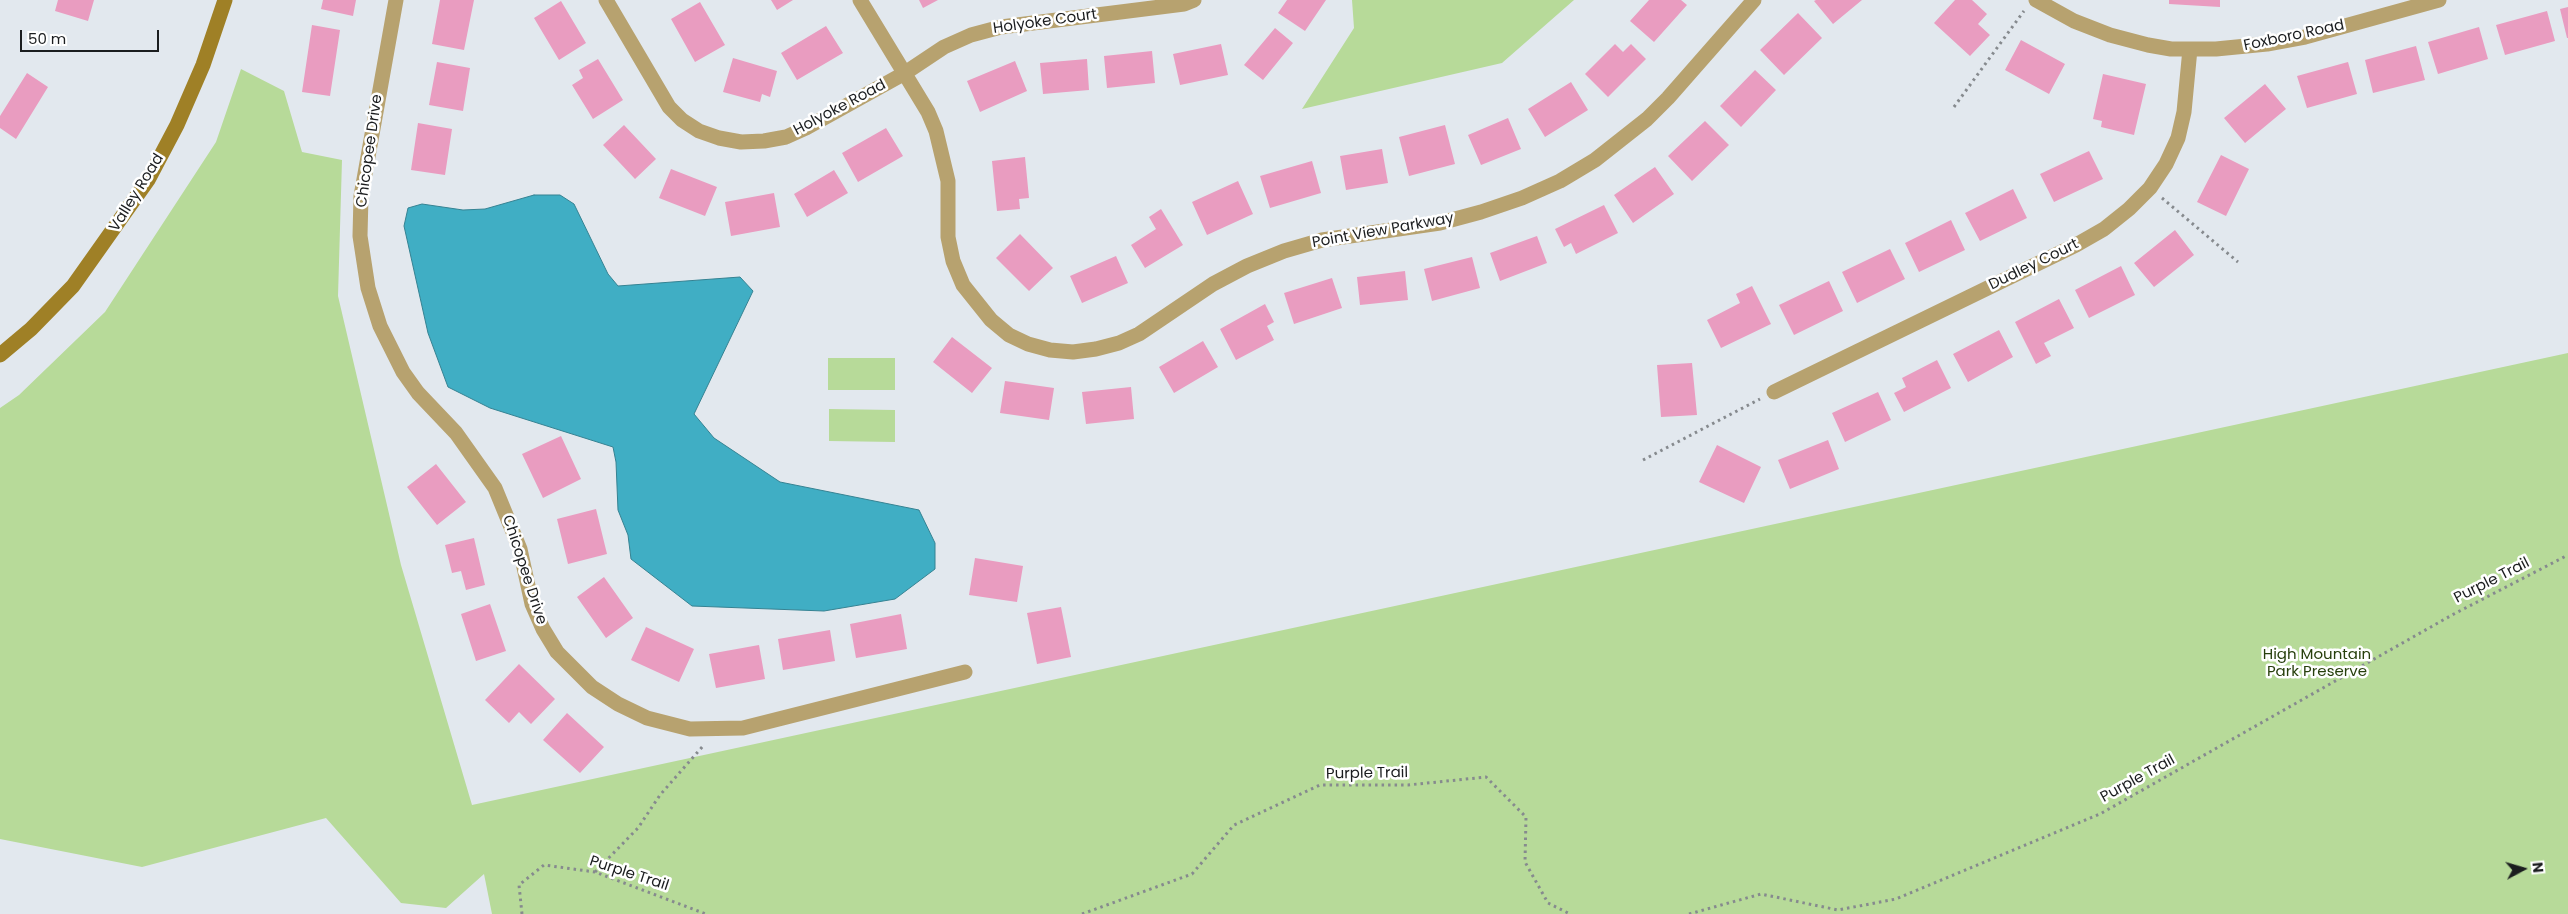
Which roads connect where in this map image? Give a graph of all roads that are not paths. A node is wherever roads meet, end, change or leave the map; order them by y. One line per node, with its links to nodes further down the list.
1 (225, 0): 11 (main road, Valley Road)
2 (396, 0): 13 (street, Chicopee Drive)
3 (606, 0): 10 (street, Holyoke Road)
4 (860, 0): 10 (street, Point View Parkway)
5 (1194, 0): 10 (street, Holyoke Court)
6 (1754, 0): 10 (street, Point View Parkway)
7 (2439, 0): 9 (street, Foxboro Road)
8 (2031, 4): 9 (street, Foxboro Road)
9 (2190, 49): 12 (street, Dudley Court)
10 (905, 73)
11 (0, 355)
12 (1774, 392)
13 (965, 672)

